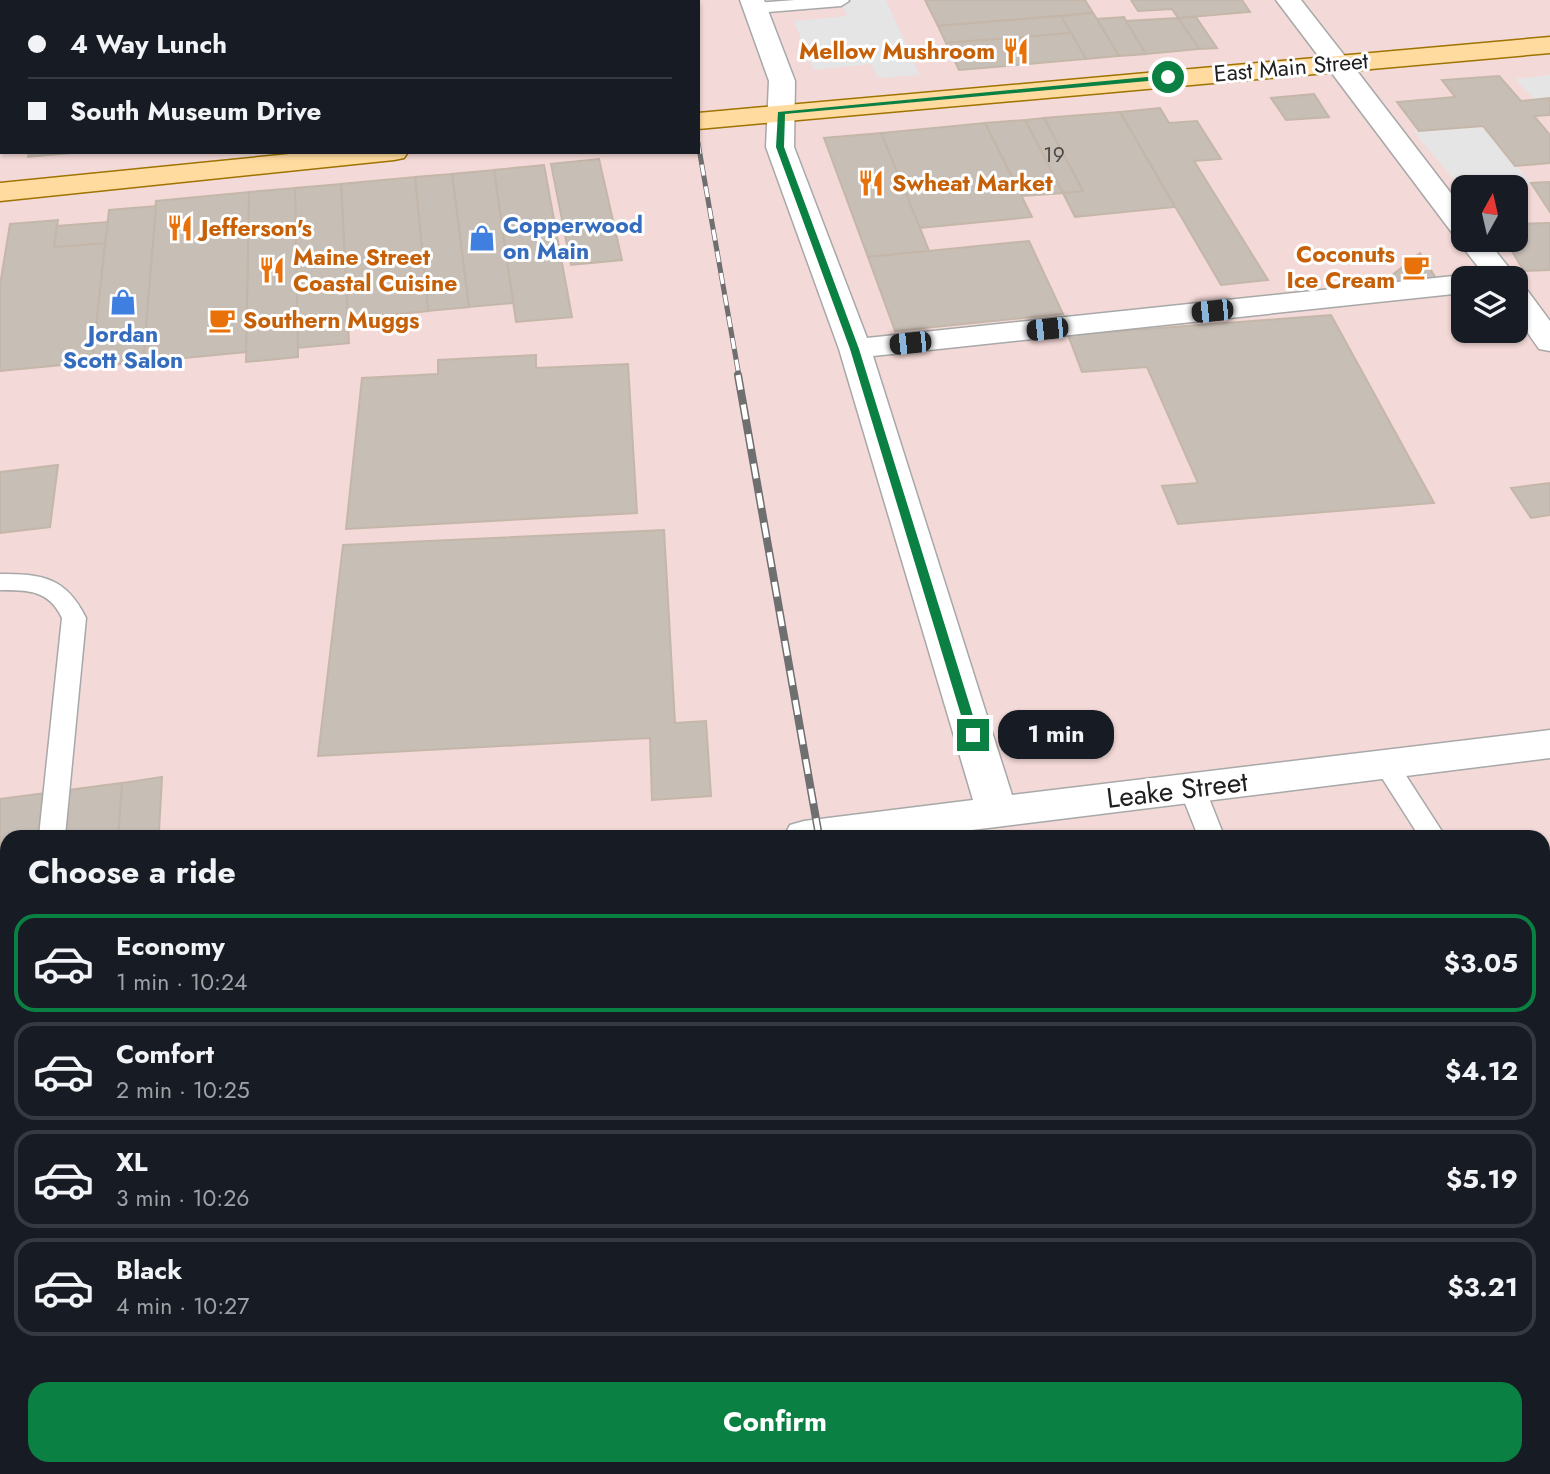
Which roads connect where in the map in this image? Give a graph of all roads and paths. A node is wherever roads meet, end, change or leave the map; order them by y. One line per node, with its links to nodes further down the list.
1 (1288, 0): 5 (street)
2 (841, 1): 3 (lane)
3 (753, 4): 6 (street)
4 (1550, 46): 5 (main road, East Main Street)
5 (1338, 64): 6 (main road, East Main Street); 10 (street)
6 (782, 112): 7 (main road, East Main Street); 16 (street)
7 (700, 121)
8 (374, 154): 9 (main road)
9 (0, 191)
10 (1451, 212)
11 (1481, 252): 12 (street)
12 (1493, 266)
13 (1451, 285): 16 (street)
14 (1528, 312): 15 (street)
15 (1550, 342)
16 (855, 349): 21 (street)
17 (0, 582): 22 (lane)
18 (1550, 744): 19 (street, Leake Street)
19 (1385, 764): 20 (street, Leake Street); 25 (lane)
20 (1192, 788): 21 (street, Leake Street); 24 (lane)
21 (997, 812): 23 (street, Leake Street)
22 (53, 830)
23 (852, 830)
24 (1209, 830)
25 (1428, 830)

